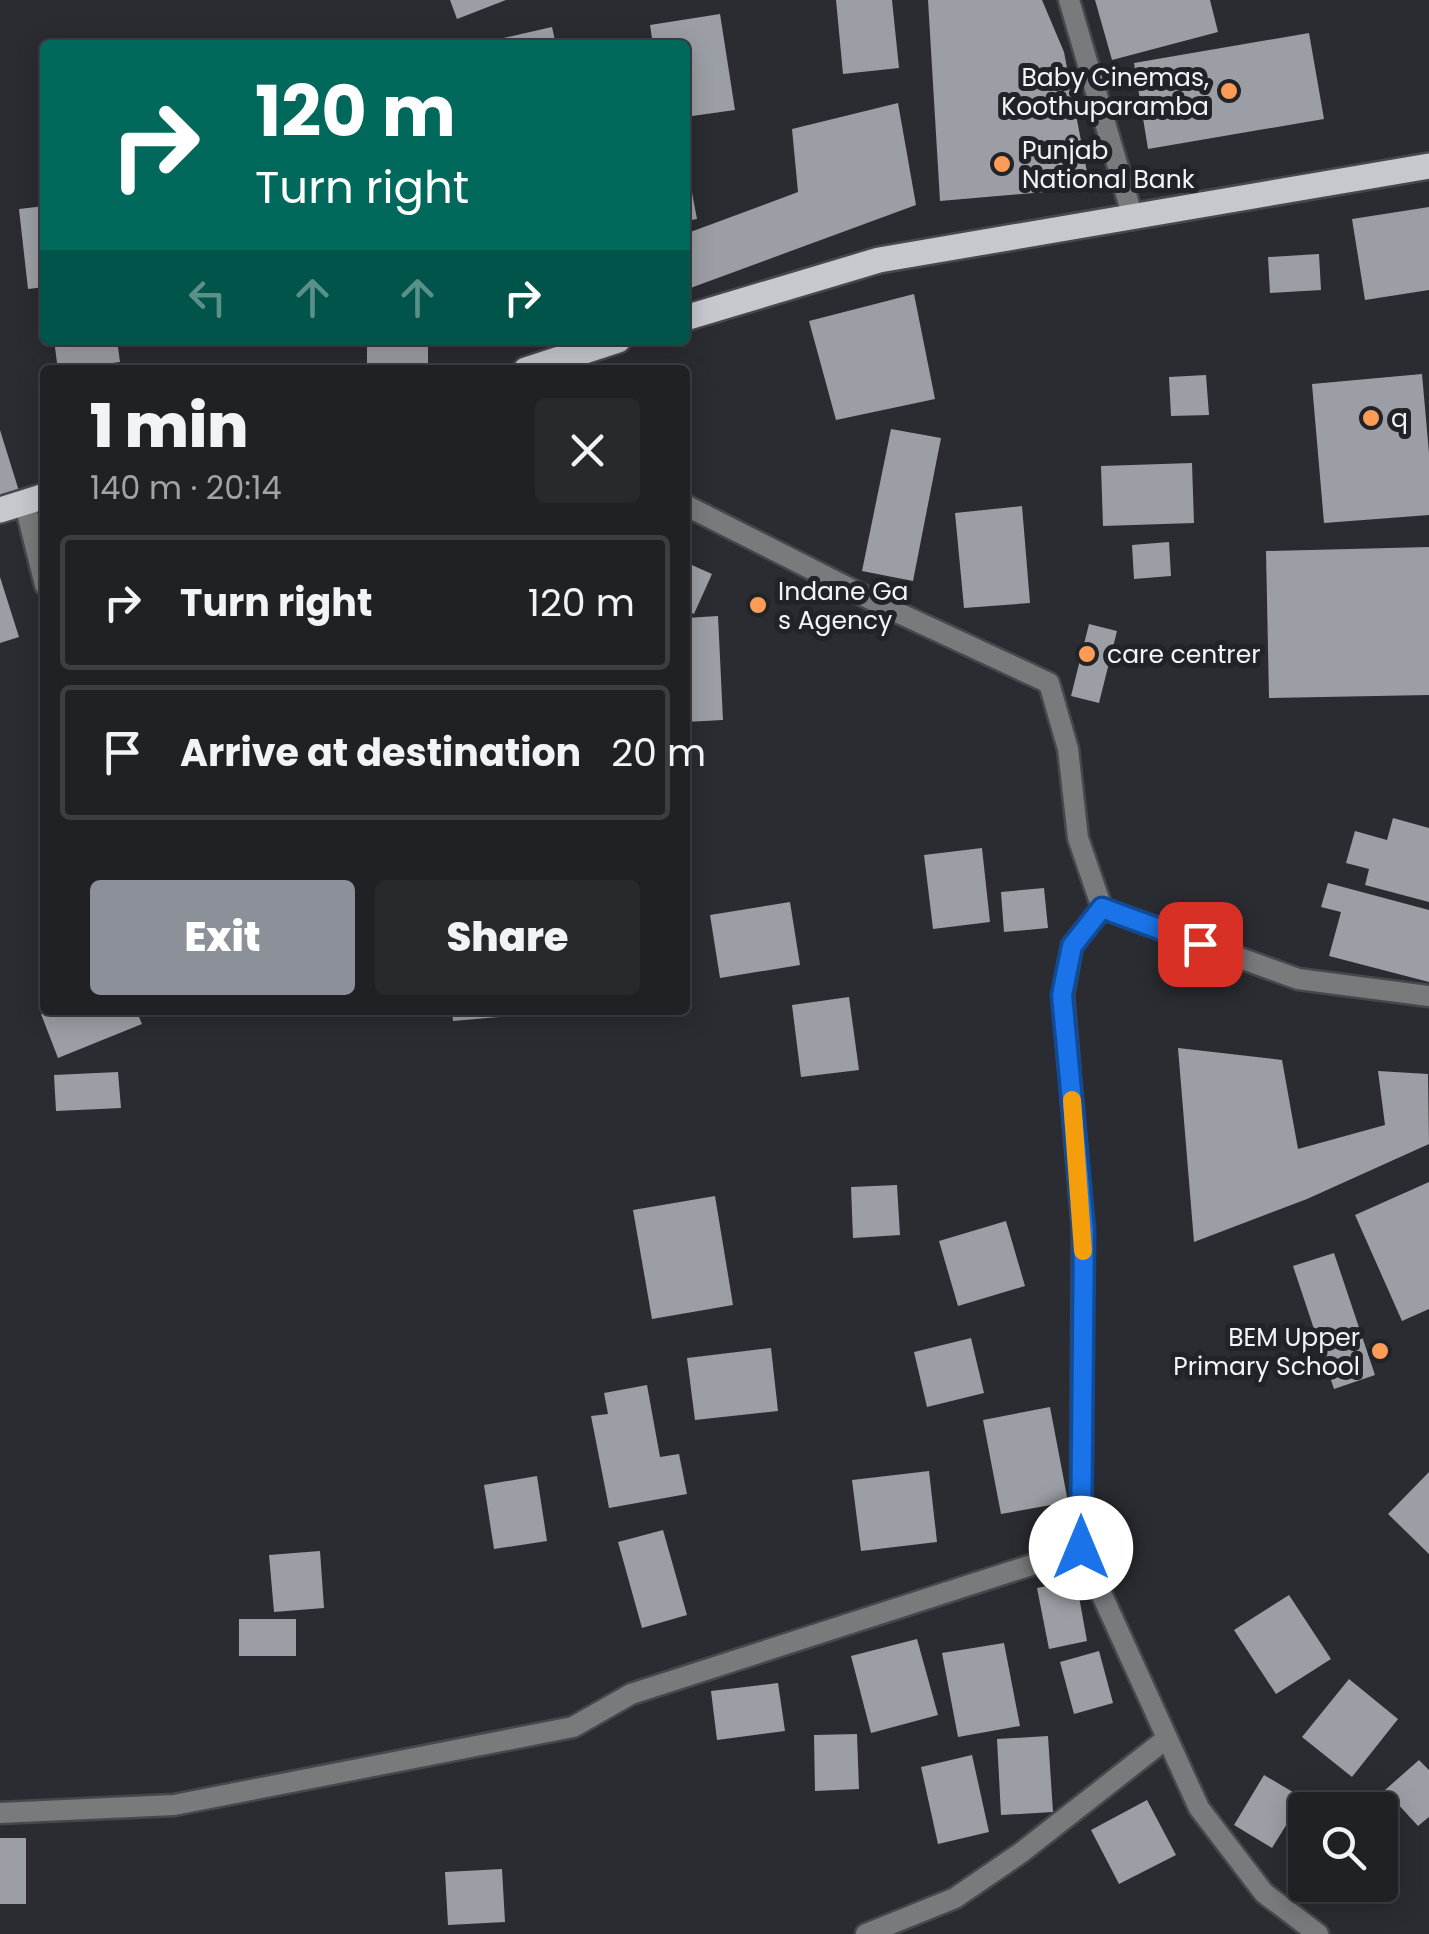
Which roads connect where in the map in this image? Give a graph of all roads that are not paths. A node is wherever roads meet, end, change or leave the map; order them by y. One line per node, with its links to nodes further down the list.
1 (1069, 0): 3 (street)
2 (1429, 166): 3 (main road)
3 (1134, 218): 4 (main road)
4 (690, 317)
5 (603, 345): 6 (main road)
6 (541, 365)
7 (23, 502): 9 (street)
8 (690, 508): 10 (street)
9 (40, 566)
10 (1102, 908): 11 (street); 12 (street)
11 (1429, 996)
12 (1081, 1548): 13 (street); 14 (street)
13 (1166, 1739): 15 (street); 16 (street)
14 (0, 1813)
15 (866, 1934)
16 (1318, 1934)

